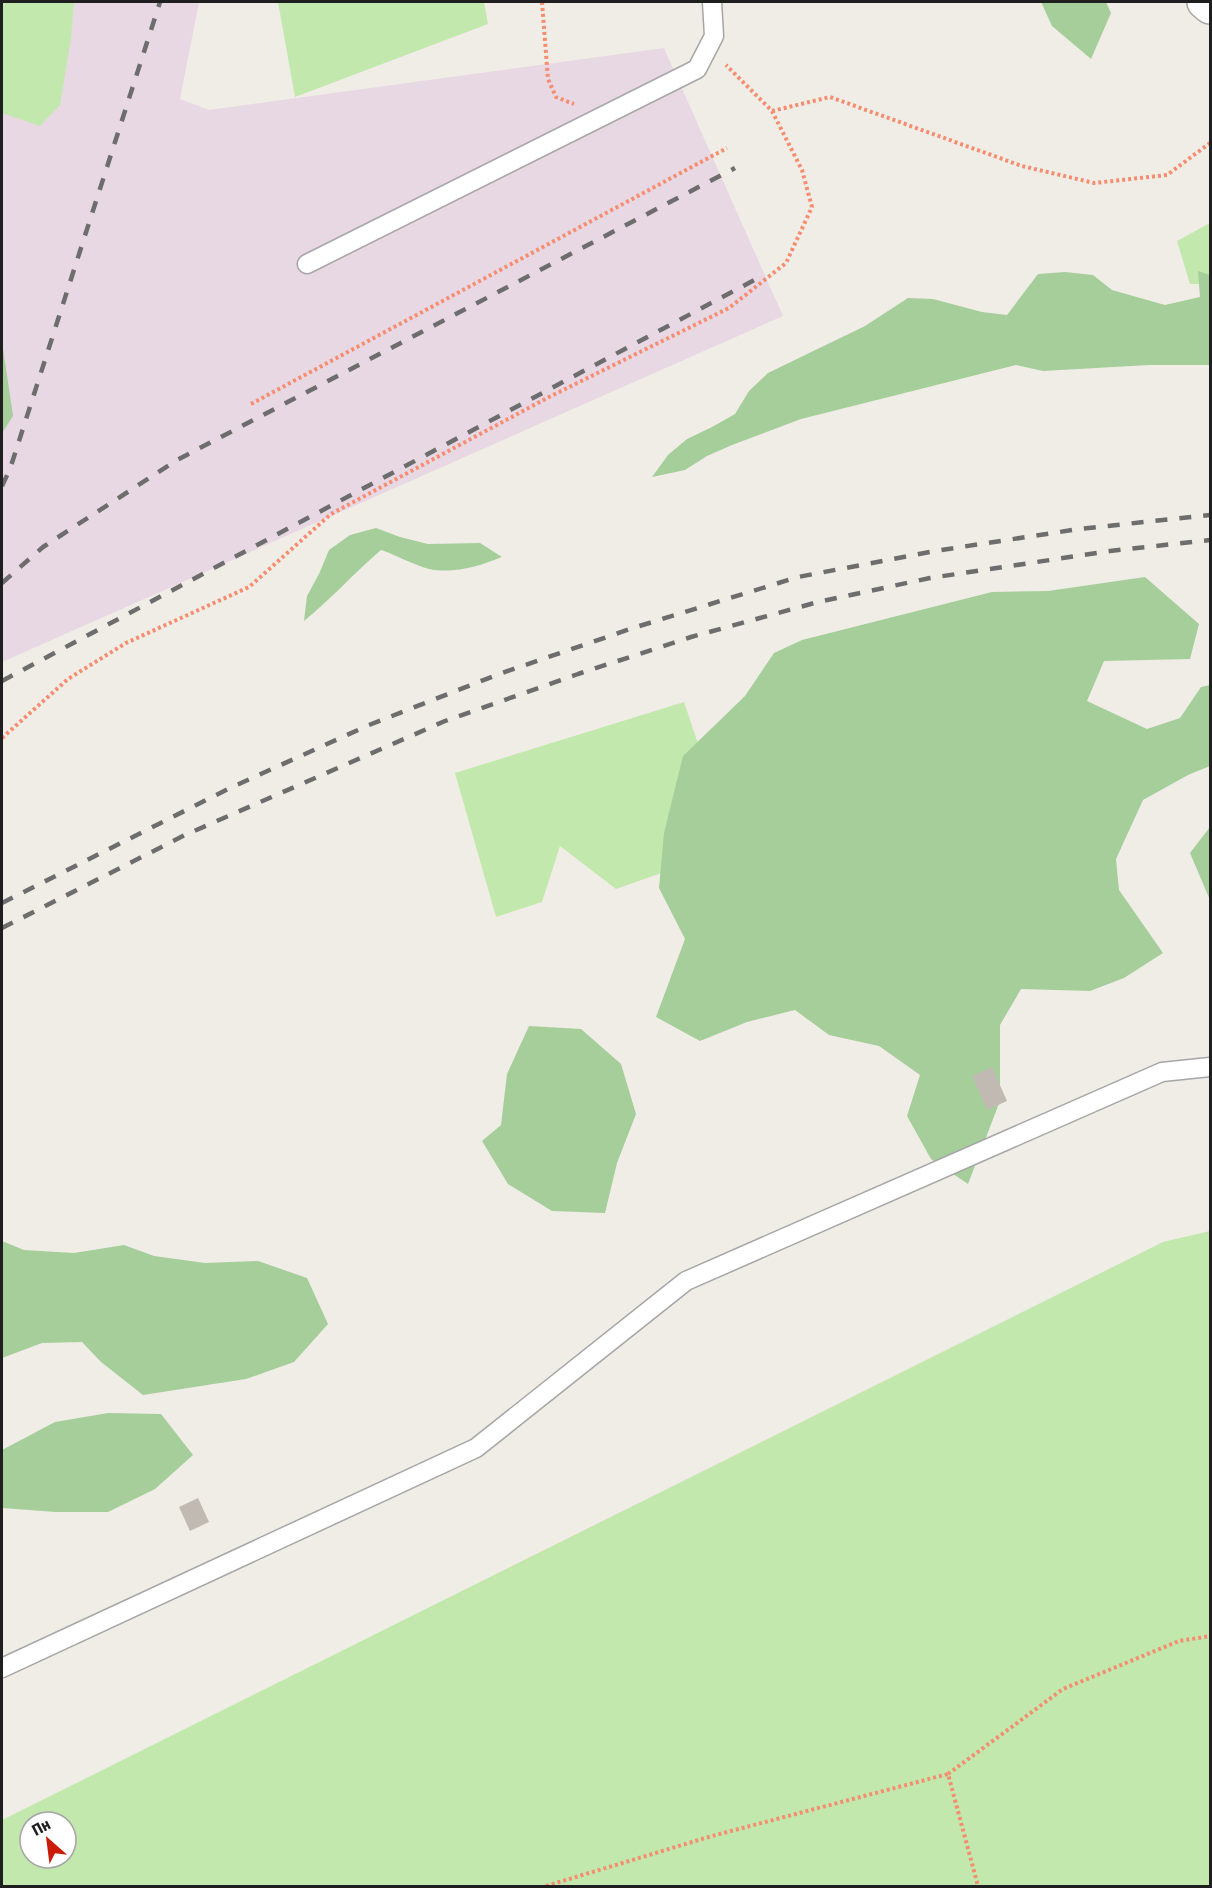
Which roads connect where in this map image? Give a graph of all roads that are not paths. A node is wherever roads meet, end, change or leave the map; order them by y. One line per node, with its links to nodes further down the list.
1 (712, 2): 4 (lane)
2 (1204, 2): 3 (street)
3 (1210, 7)
4 (306, 264)
5 (1210, 1067): 6 (lane)
6 (2, 1668)

